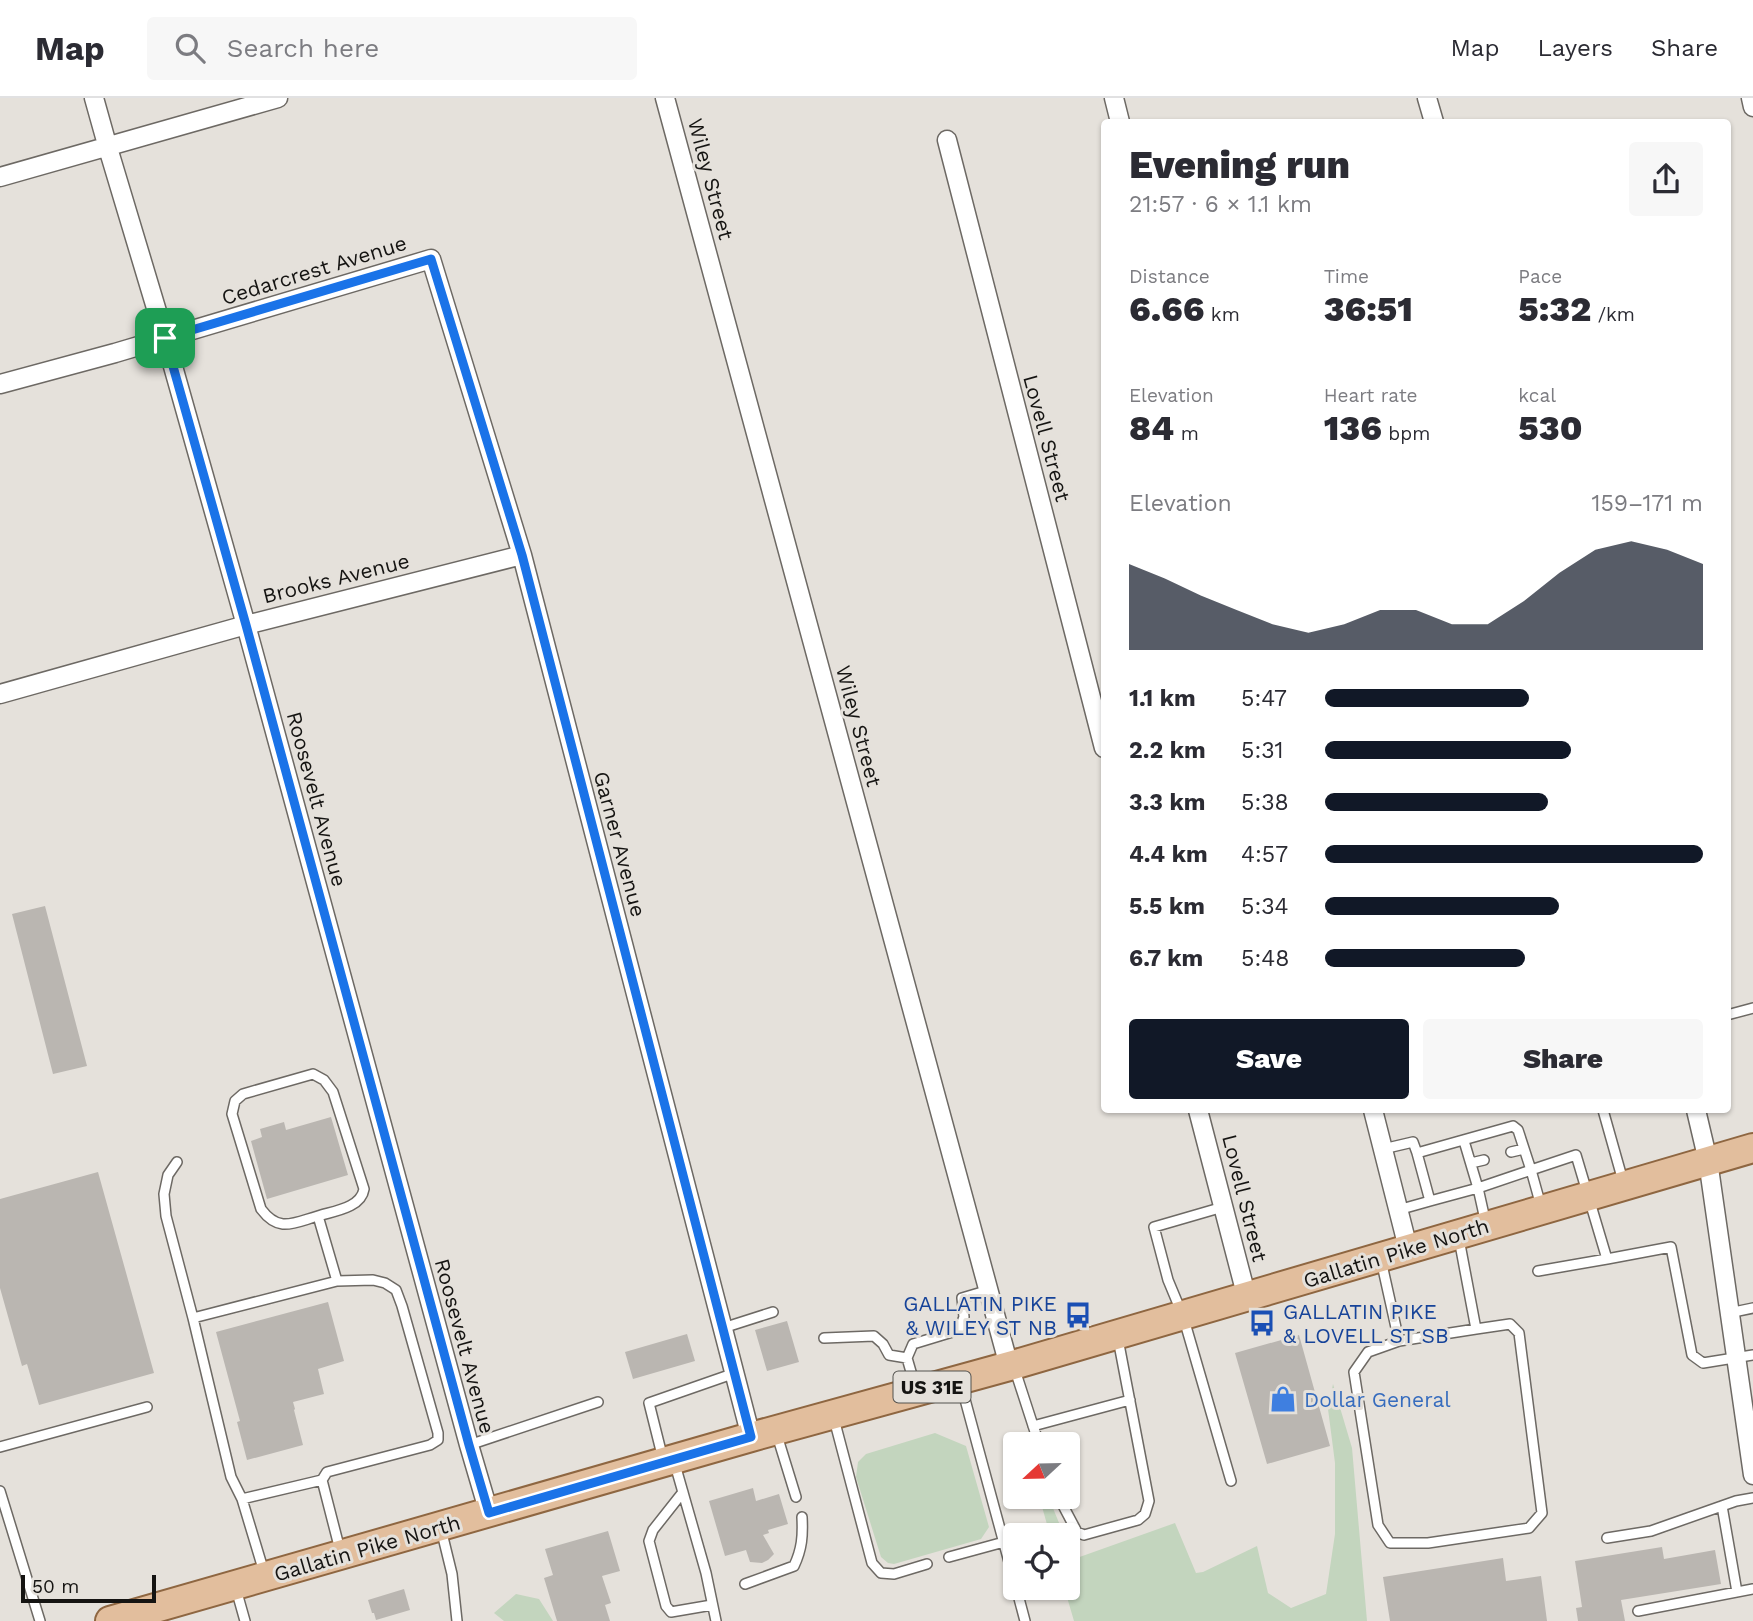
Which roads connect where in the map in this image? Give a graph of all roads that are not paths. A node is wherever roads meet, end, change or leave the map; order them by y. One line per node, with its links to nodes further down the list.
1 (94, 98): 11 (street, Roosevelt Avenue)
2 (278, 98): 11 (street)
3 (666, 98): 52 (street, Wiley Street)
4 (1114, 98): 8 (street)
5 (1427, 98): 9 (street)
6 (1751, 98): 7 (street)
7 (1753, 107)
8 (1119, 119)
9 (1433, 119)
10 (947, 140): 19 (street, Lovell Street)
11 (107, 148): 12 (street); 14 (street, Roosevelt Avenue)
12 (0, 177)
13 (433, 267): 14 (street, Cedarcrest Avenue); 16 (street, Garner Avenue)
14 (165, 338): 15 (street, Cedarcrest Avenue); 17 (street, Roosevelt Avenue)
15 (0, 384)
16 (522, 555): 17 (street, Brooks Avenue); 59 (street, Garner Avenue)
17 (246, 625): 18 (street, Brooks Avenue); 78 (street, Roosevelt Avenue)
18 (0, 694)
19 (1101, 736)
20 (1753, 1008): 21 (lane)
21 (1731, 1014)
22 (1199, 1113): 41 (street, Lovell Street)
23 (1374, 1113): 28 (street)
24 (1604, 1113): 37 (lane)
25 (1697, 1113): 33 (street)
26 (1464, 1141): 29 (lane); 31 (lane); 35 (lane)
27 (1753, 1148): 33 (main road, Gallatin Pike North / US 31E)
28 (1383, 1149): 31 (lane); 42 (street)
29 (1524, 1149): 30 (lane); 36 (lane)
30 (1511, 1152)
31 (1416, 1153): 40 (lane)
32 (1484, 1160): 35 (lane)
33 (1708, 1161): 37 (main road, Gallatin Pike North / US 31E); 56 (street)
34 (177, 1162): 58 (lane)
35 (1471, 1163): 38 (lane)
36 (1531, 1170): 38 (lane); 39 (lane); 43 (lane)
37 (1624, 1186): 39 (main road, Gallatin Pike North / US 31E)
38 (1478, 1188): 40 (lane); 45 (lane)
39 (1589, 1196): 43 (main road, Gallatin Pike North / US 31E); 49 (lane)
40 (1430, 1201): 42 (lane)
41 (1223, 1207): 53 (street, Lovell Street); 57 (lane)
42 (1398, 1210): 47 (street)
43 (1542, 1210): 45 (main road, Gallatin Pike North / US 31E)
44 (318, 1216): 44 (lane); 51 (lane)
45 (1487, 1226): 46 (main road, Gallatin Pike North / US 31E)
46 (1458, 1234): 47 (main road, Gallatin Pike North / US 31E); 60 (lane)
47 (1408, 1248): 48 (main road, Gallatin Pike North / US 31E)
48 (1380, 1257): 53 (main road, Gallatin Pike North / US 31E); 63 (lane)
49 (1607, 1258): 50 (lane); 64 (lane)
50 (1538, 1271)
51 (337, 1281): 58 (lane); 82 (lane)
52 (989, 1290): 65 (lane); 66 (street, Wiley Street)
53 (1247, 1298): 57 (main road, Gallatin Pike North / US 31E)
54 (1753, 1308): 56 (lane)
55 (772, 1312): 59 (lane)
56 (1729, 1313): 64 (street)
57 (1183, 1316): 61 (main road, Gallatin Pike North / US 31E); 83 (lane)
58 (193, 1318): 88 (lane)
59 (723, 1328): 67 (street, Garner Avenue)
60 (1476, 1329): 63 (lane); 63 (lane)
61 (1118, 1335): 66 (main road, Gallatin Pike North / US 31E); 70 (lane)
62 (824, 1338): 65 (lane)
63 (1399, 1341)
64 (1744, 1356): 77 (street)
65 (908, 1358): 69 (lane)
66 (1011, 1366): 68 (main road, Gallatin Pike North / US 31E); 74 (lane)
67 (735, 1373): 76 (street, Garner Avenue); 80 (lane)
68 (960, 1380): 69 (main road, Gallatin Pike North / US 31E); 95 (lane)
69 (917, 1392): 73 (main road, Gallatin Pike North / US 31E)
70 (1130, 1400): 74 (lane); 90 (lane)
71 (598, 1402): 78 (lane)
72 (147, 1408): 79 (lane)
73 (833, 1414): 76 (main road, Gallatin Pike North / US 31E); 98 (lane)
74 (1033, 1426): 75 (lane)
75 (1035, 1432)
76 (763, 1434): 80 (main road, Gallatin Pike North / US 31E); 86 (lane)
77 (1750, 1435): 81 (street)
78 (469, 1445): 91 (street, Roosevelt Avenue)
79 (0, 1447)
80 (669, 1461): 85 (lane); 91 (main road, Gallatin Pike North / US 31E)
81 (1753, 1475)
82 (322, 1480): 88 (lane); 96 (lane)
83 (1231, 1481)
84 (0, 1491): 107 (lane)
85 (683, 1492): 105 (lane); 105 (lane)
86 (796, 1497)
87 (1753, 1498): 89 (lane)
88 (242, 1499): 99 (lane)
89 (1722, 1506): 94 (lane); 103 (lane)
90 (1065, 1509)
91 (489, 1513): 93 (main road, Gallatin Pike North / US 31E)
92 (802, 1517): 100 (lane)
93 (440, 1527): 96 (main road, Gallatin Pike North / US 31E); 110 (lane)
94 (1607, 1538)
95 (1003, 1542): 97 (lane)
96 (341, 1555): 99 (main road, Gallatin Pike North / US 31E)
97 (949, 1557)
98 (927, 1563)
99 (265, 1577): 101 (main road, Gallatin Pike North / US 31E)
100 (745, 1584)
101 (235, 1585): 108 (main road, Gallatin Pike North / US 31E); 109 (lane)
102 (1753, 1589): 103 (lane)
103 (1737, 1592): 106 (lane)
104 (1020, 1600): 112 (lane)
105 (712, 1605): 111 (lane)
106 (1637, 1611)
107 (40, 1621)
108 (110, 1621)
109 (245, 1621)
110 (457, 1621)
111 (716, 1621)
112 (1025, 1621)

